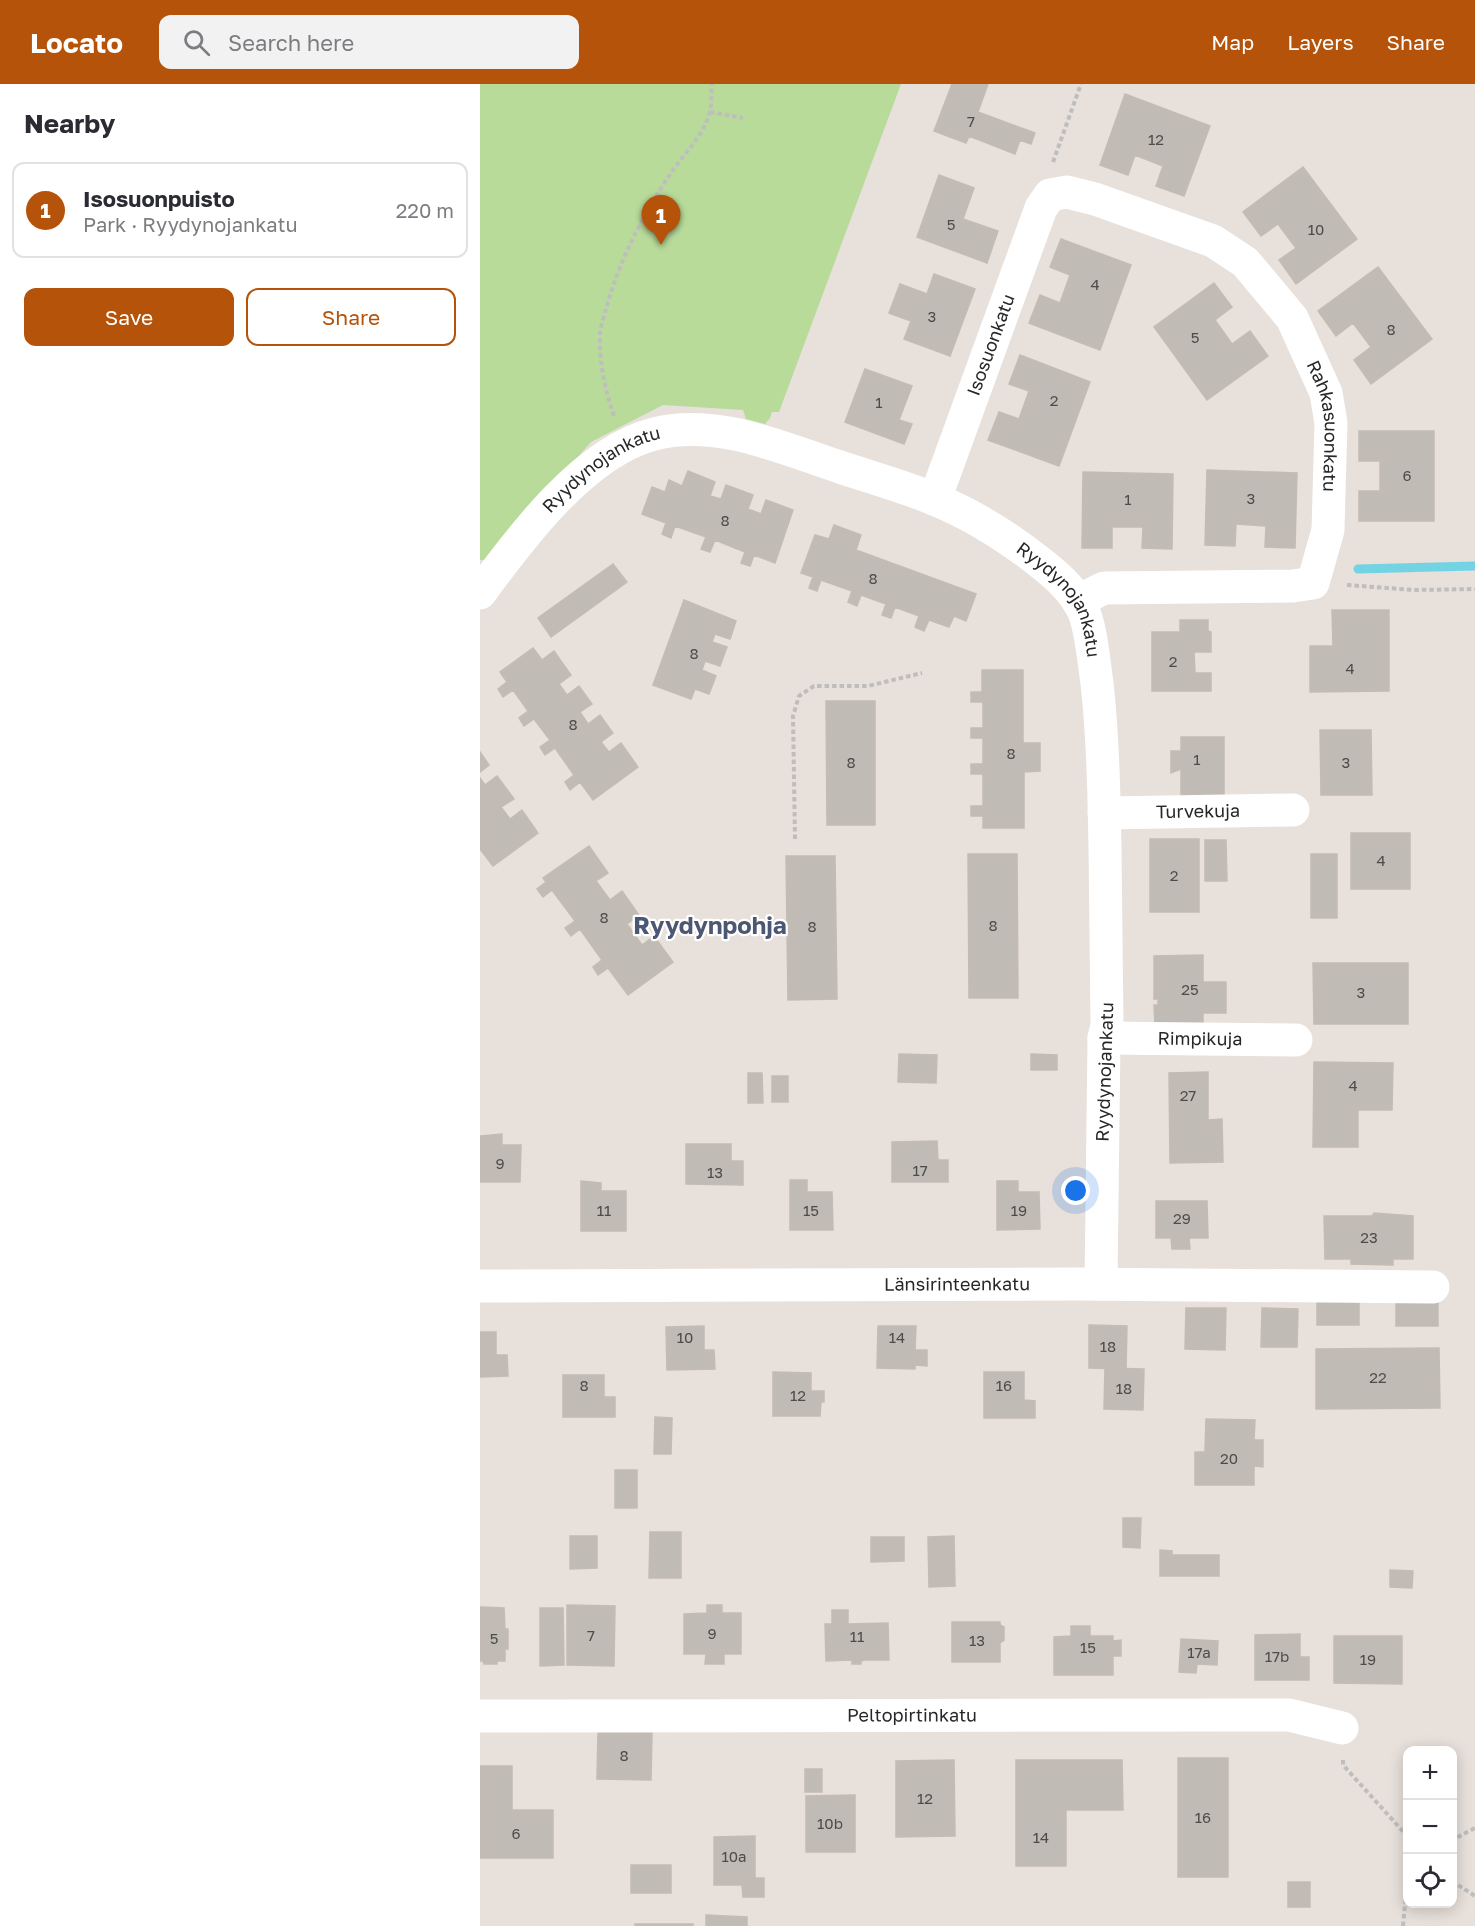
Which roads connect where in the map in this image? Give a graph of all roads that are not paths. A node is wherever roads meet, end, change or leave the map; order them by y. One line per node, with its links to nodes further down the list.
1 (1050, 195): 2 (street, Isosuonkatu); 4 (street, Rahkasuonkatu)
2 (934, 499): 3 (street, Ryydynojankatu); 4 (street, Ryydynojankatu)
3 (480, 593)
4 (1078, 601): 6 (street, Ryydynojankatu)
5 (1293, 810): 6 (street, Turvekuja)
6 (1104, 813): 7 (street, Ryydynojankatu)
7 (1104, 1038): 8 (street, Rimpikuja); 9 (street, Ryydynojankatu)
8 (1296, 1040)
9 (1101, 1284): 10 (street, Länsirinteenkatu); 11 (street, Länsirinteenkatu)
10 (480, 1286)
11 (1433, 1287)
12 (480, 1716): 13 (street, Peltopirtinkatu)
13 (1342, 1728)

